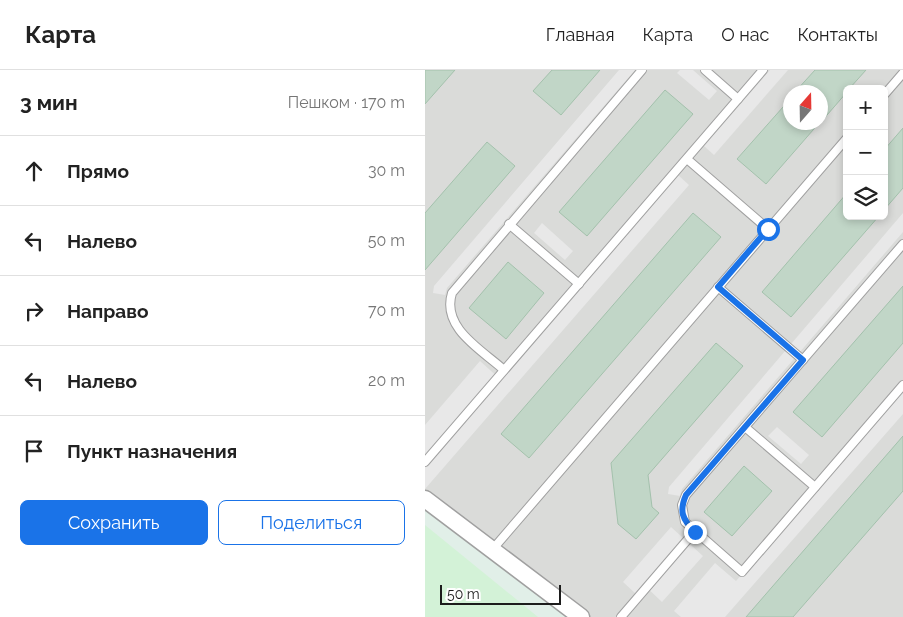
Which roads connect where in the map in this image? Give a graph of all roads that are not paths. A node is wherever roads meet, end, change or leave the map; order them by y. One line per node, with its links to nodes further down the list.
1 (642, 70): 9 (lane)
2 (705, 70): 6 (lane)
3 (763, 70): 6 (lane)
4 (903, 73): 5 (lane)
5 (888, 90)
6 (738, 99): 8 (lane)
7 (843, 143): 10 (lane)
8 (687, 159): 10 (lane); 12 (lane)
9 (509, 224): 12 (lane); 15 (lane)
10 (768, 229): 13 (lane)
11 (903, 244): 14 (lane)
12 (579, 284): 15 (lane)
13 (718, 287): 14 (lane); 22 (lane)
14 (803, 360): 17 (lane)
15 (504, 370): 18 (lane)
16 (903, 384): 19 (lane)
17 (745, 427): 19 (lane); 21 (lane)
18 (425, 462)
19 (815, 487): 21 (lane)
20 (425, 499): 22 (street)
21 (695, 532): 24 (lane)
22 (492, 550): 23 (street)
23 (581, 617)
24 (621, 617)

